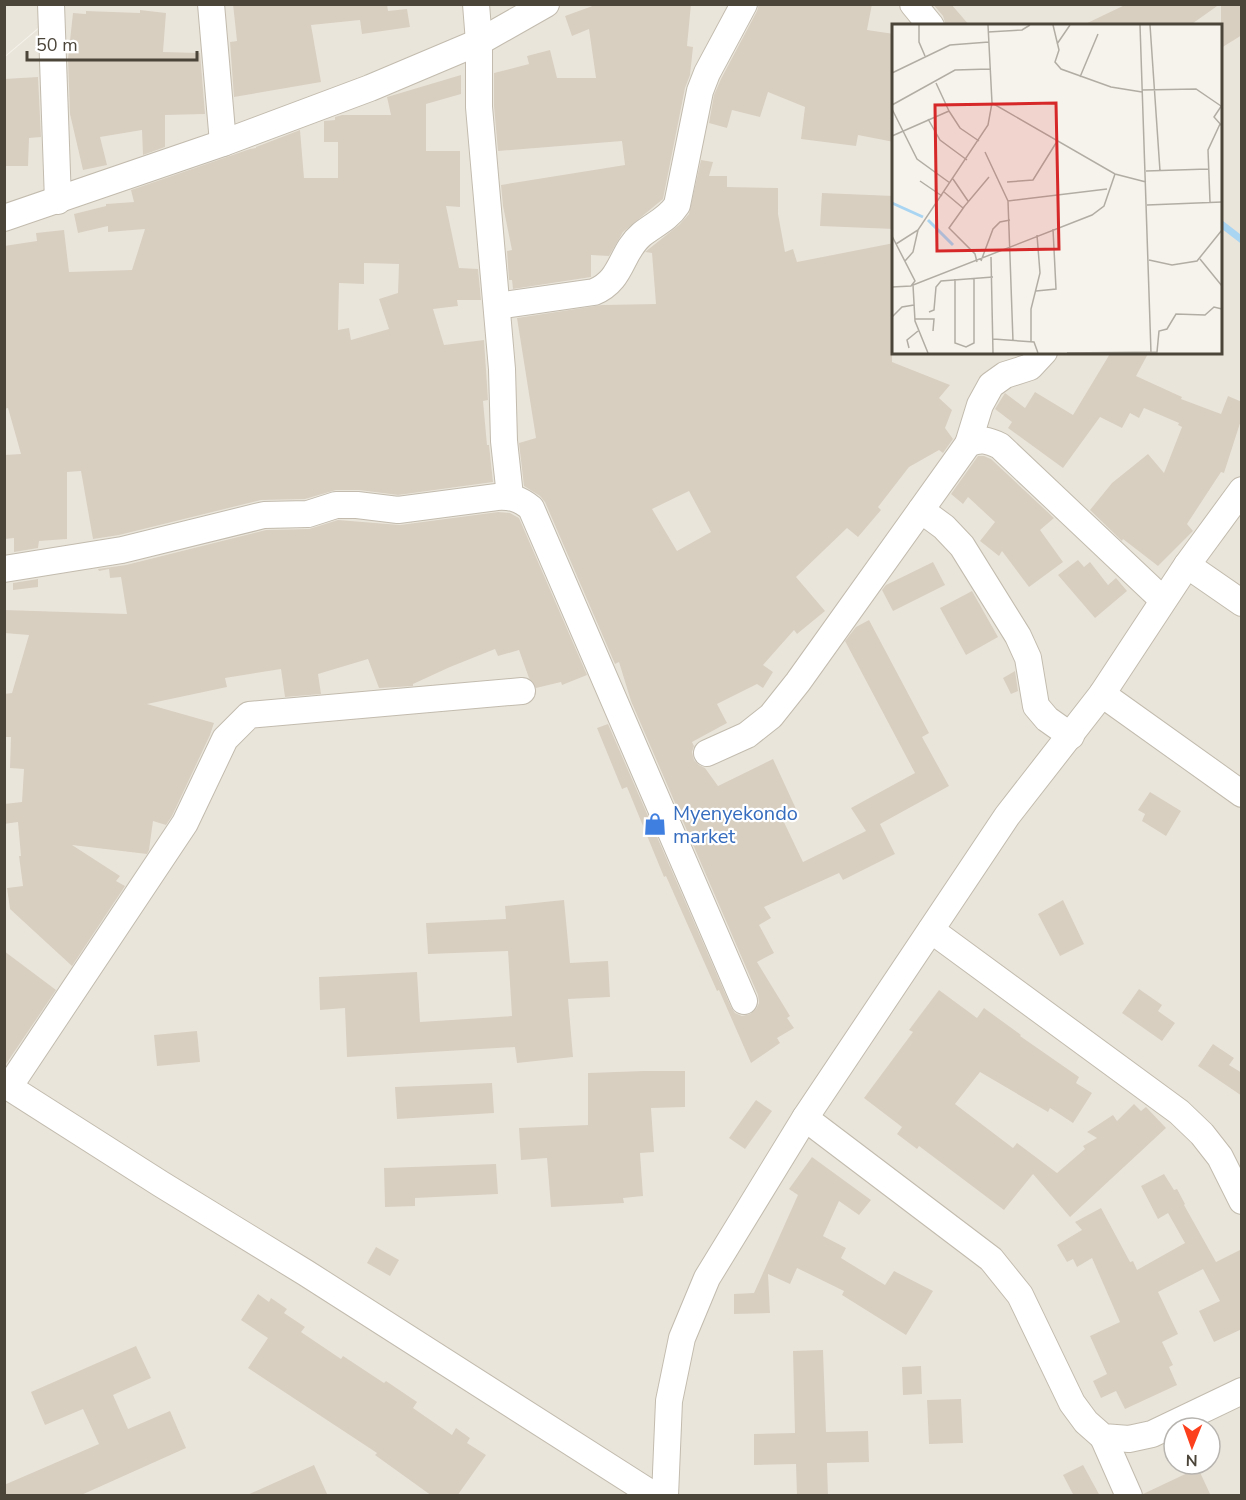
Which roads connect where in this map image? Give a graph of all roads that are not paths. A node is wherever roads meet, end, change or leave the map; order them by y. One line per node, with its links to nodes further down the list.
1 (51, 4): 10 (street)
2 (211, 4): 9 (street)
3 (476, 4): 8 (street)
4 (546, 4): 8 (street)
5 (744, 4): 12 (street)
6 (913, 4): 7 (street)
7 (929, 24)
8 (479, 42): 9 (street); 12 (street)
9 (223, 143): 10 (street)
10 (58, 201): 11 (street)
11 (4, 218)
12 (497, 306): 16 (street)
13 (1042, 354): 14 (street)
14 (968, 444): 17 (street); 20 (street)
15 (1242, 490): 18 (street)
16 (510, 496): 19 (street); 28 (street)
17 (921, 510): 24 (street); 25 (street)
18 (1187, 565): 20 (street); 21 (street)
19 (4, 569)
20 (1163, 600): 23 (street)
21 (1242, 603)
22 (522, 691): 29 (street)
23 (1102, 694): 24 (street); 26 (street)
24 (1071, 736): 27 (street)
25 (707, 753)
26 (1242, 794)
27 (931, 930): 30 (street); 31 (street)
28 (744, 1001)
29 (7, 1085): 34 (street)
30 (805, 1118): 33 (street); 35 (street)
31 (1242, 1201)
32 (1242, 1391): 33 (street)
33 (1103, 1437): 36 (street)
34 (655, 1496)
35 (665, 1496)
36 (1129, 1496)

